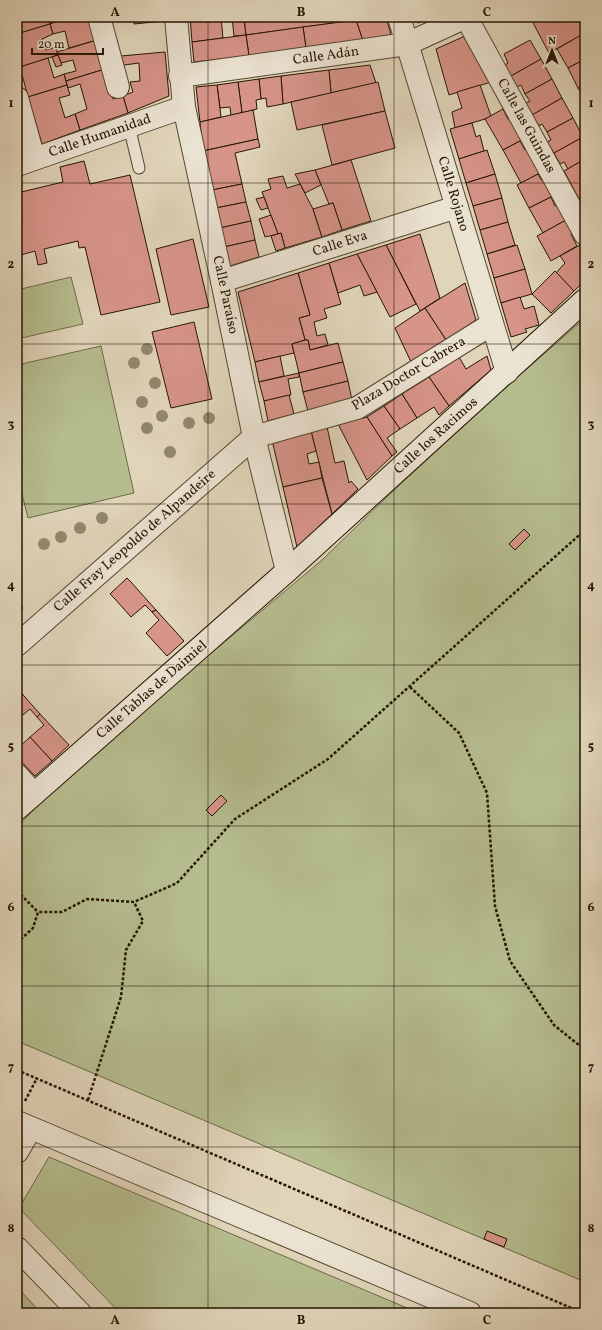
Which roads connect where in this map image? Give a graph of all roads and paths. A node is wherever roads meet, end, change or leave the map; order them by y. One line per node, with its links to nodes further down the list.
1 (99, 17): 7 (street)
2 (176, 17): 6 (street, Calle Paraíso)
3 (399, 17): 5 (street, Calle Rojano)
4 (466, 17): 5 (street, Calle Adán); 14 (street, Calle las Guindas)
5 (407, 44): 6 (street, Calle Adán); 13 (street, Calle Rojano)
6 (180, 76): 9 (street, Calle Paraíso)
7 (118, 87)
8 (17, 98): 11 (street)
9 (184, 107): 10 (street, Calle Humanidad); 15 (street, Calle Paraíso)
10 (129, 126): 11 (street, Calle Humanidad); 12 (lane)
11 (26, 162)
12 (139, 168)
13 (457, 206): 15 (street, Calle Eva); 17 (street, Calle Rojano)
14 (585, 234)
15 (222, 281): 19 (street, Calle Paraíso)
16 (585, 300): 18 (street, Calle los Racimos)
17 (492, 324): 18 (street, Calle Rojano); 19 (street, Plaza Doctor Cabrera)
18 (507, 372): 21 (street, Calle los Racimos)
19 (254, 437): 21 (street, Calle Paraíso); 22 (street, Calle Fray Leopoldo de Alpandeire)
20 (585, 530): 23 (path)
21 (287, 571): 25 (street, Calle Tablas de Daimiel)
22 (17, 645)
23 (410, 687): 28 (path); 31 (path)
24 (17, 775): 25 (street)
25 (34, 794): 26 (street, Calle Tablas de Daimiel)
26 (17, 809)
27 (17, 891): 29 (path)
28 (134, 902): 29 (path); 34 (path)
29 (38, 912): 30 (path)
30 (17, 943)
31 (585, 1050)
32 (17, 1070): 33 (path)
33 (37, 1078): 34 (path); 35 (path)
34 (88, 1100): 40 (path)
35 (24, 1118): 36 (street); 39 (street)
36 (17, 1152)
37 (17, 1248): 38 (street)
38 (80, 1313)
39 (470, 1313)
40 (584, 1313)

